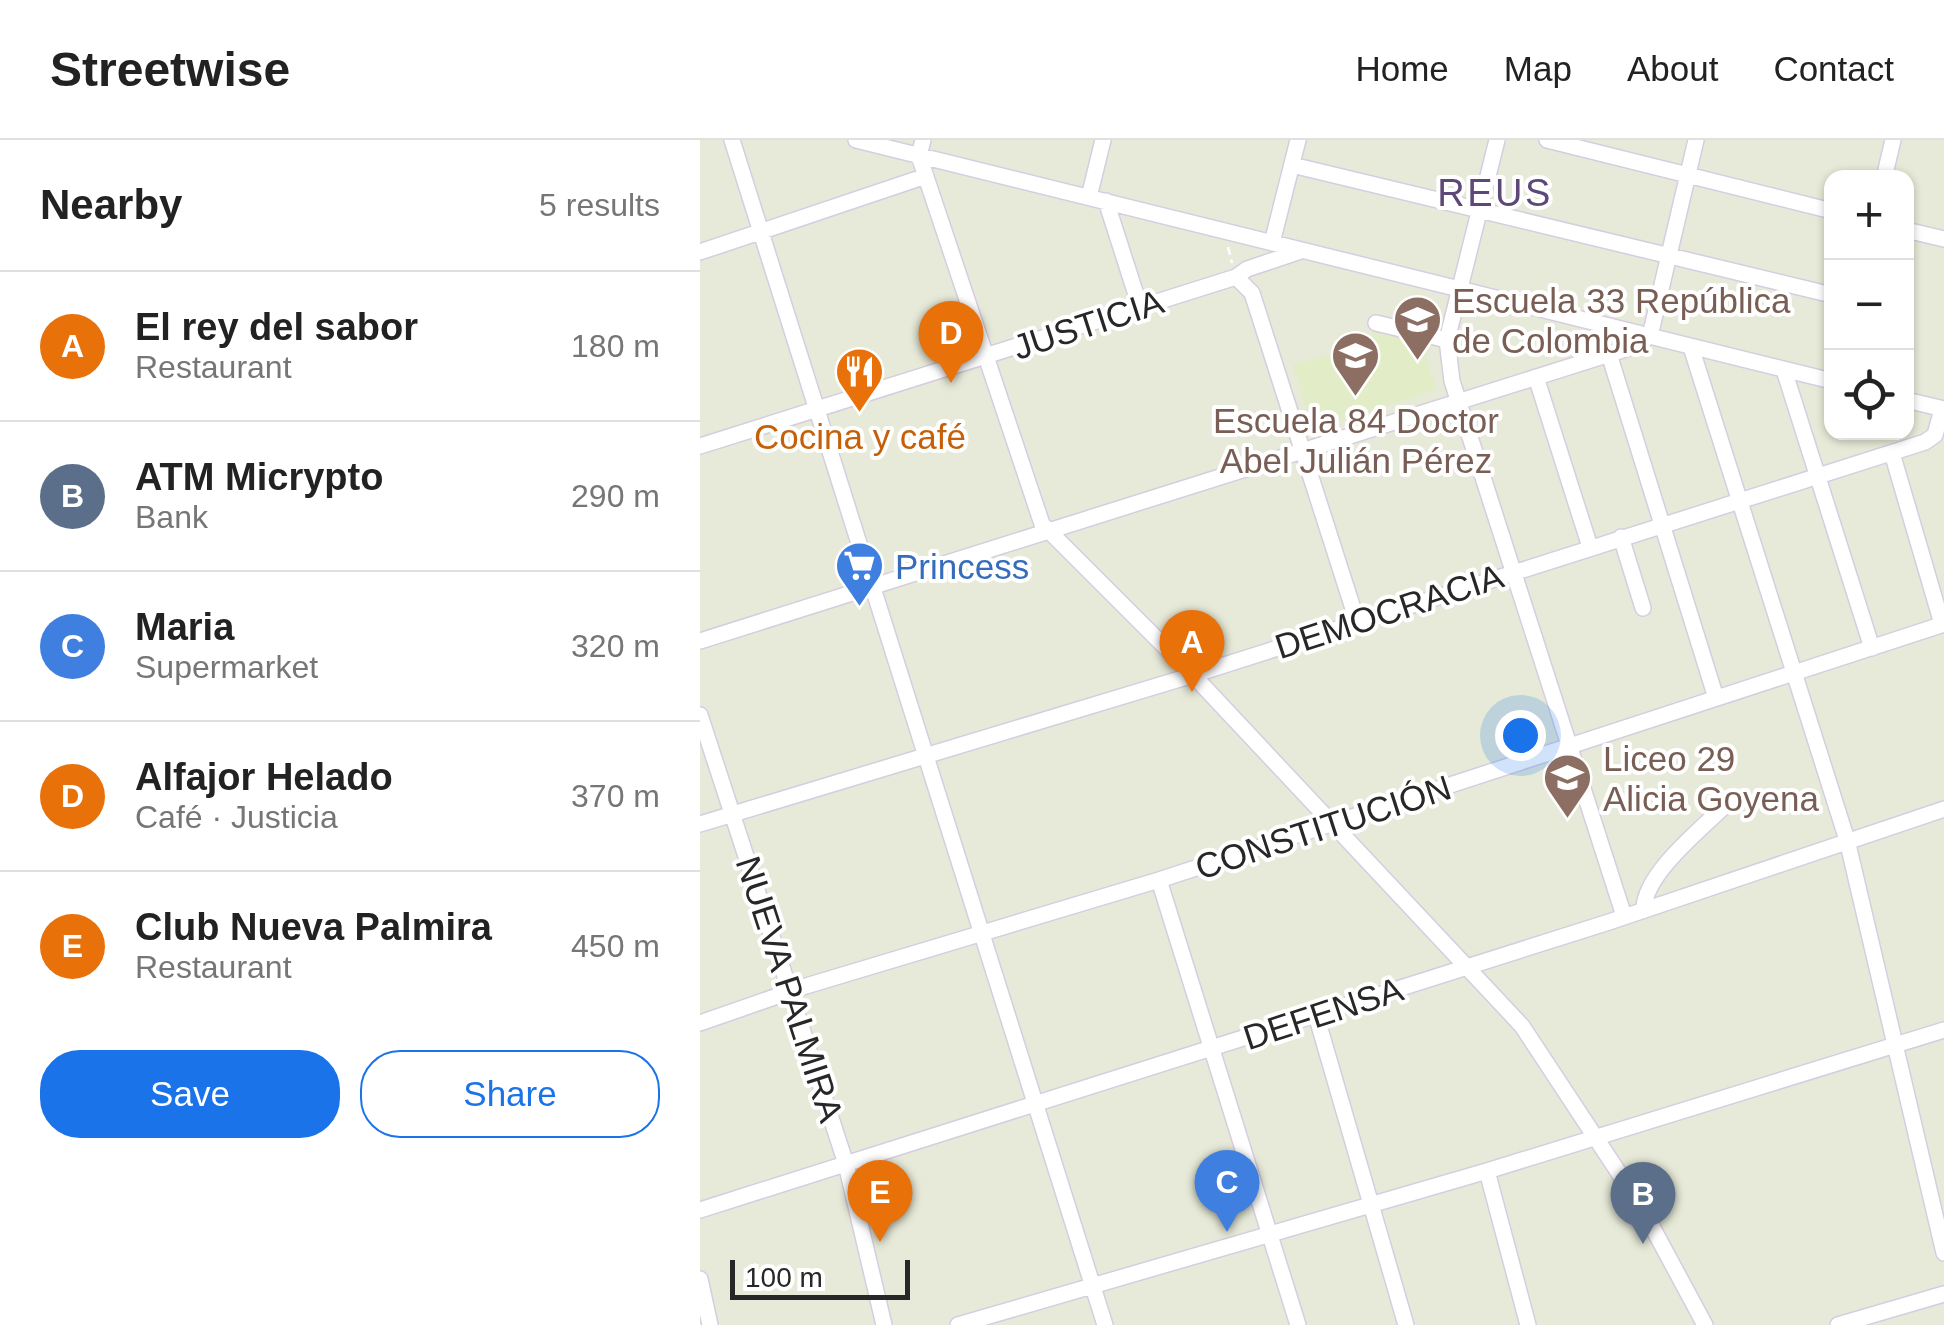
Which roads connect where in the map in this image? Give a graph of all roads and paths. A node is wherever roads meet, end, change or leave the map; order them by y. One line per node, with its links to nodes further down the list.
1 (732, 140): 18 (street)
2 (856, 140): 9 (street)
3 (1103, 140): 14 (street)
4 (1298, 140): 10 (street)
5 (1496, 140): 16 (street)
6 (1547, 140): 12 (street)
7 (1696, 140): 12 (street)
8 (1893, 140): 11 (street)
9 (921, 148): 13 (street); 14 (street)
10 (1292, 166): 16 (street); 21 (street)
11 (1886, 170)
12 (1687, 174): 15 (street); 24 (street)
13 (926, 176): 18 (street); 34 (street)
14 (1098, 199): 17 (street); 28 (street)
15 (1824, 209)
16 (1480, 210): 24 (street); 26 (street)
17 (1223, 231): 21 (street); 25 (path)
18 (760, 232): 22 (street); 40 (street)
19 (1914, 232): 20 (street)
20 (1944, 239)
21 (1272, 243): 23 (street)
22 (700, 252)
23 (1302, 252): 25 (street, JUSTICIA); 26 (street)
24 (1668, 256): 27 (street); 30 (street)
25 (1236, 277): 28 (street, JUSTICIA); 45 (street)
26 (1461, 287): 30 (street); 31 (street)
27 (1824, 293)
28 (1140, 307): 34 (street, JUSTICIA)
29 (1376, 322): 31 (street)
30 (1650, 336): 32 (street); 33 (street)
31 (1446, 340): 39 (street)
32 (1691, 347): 35 (street); 48 (street)
33 (1609, 354): 36 (street); 49 (street)
34 (984, 356): 40 (street, JUSTICIA); 50 (street)
35 (1784, 370): 37 (street); 47 (street)
36 (1536, 377): 39 (street); 52 (street)
37 (1824, 379)
38 (1914, 402): 41 (street)
39 (1458, 403): 45 (street); 53 (street)
40 (816, 408): 44 (street, JUSTICIA); 54 (street)
41 (1943, 409): 43 (street)
42 (1944, 441): 43 (street, DEMOCRACIA)
43 (1925, 442): 46 (street, DEMOCRACIA)
44 (700, 446)
45 (1301, 451): 50 (street); 56 (street)
46 (1892, 453): 47 (street, DEMOCRACIA); 57 (street)
47 (1817, 476): 48 (street, DEMOCRACIA); 59 (street)
48 (1740, 500): 49 (street, DEMOCRACIA); 60 (street)
49 (1662, 525): 51 (street, DEMOCRACIA); 62 (street)
50 (1048, 532): 54 (street); 61 (street)
51 (1622, 537): 52 (street, DEMOCRACIA); 55 (street)
52 (1590, 547): 53 (street, DEMOCRACIA)
53 (1514, 571): 56 (street, DEMOCRACIA); 64 (street)
54 (871, 588): 58 (street); 65 (street)
55 (1643, 608)
56 (1357, 621): 61 (street, DEMOCRACIA)
57 (1943, 624): 59 (street, CONSTITUCIÓN)
58 (700, 642)
59 (1872, 648): 60 (street, CONSTITUCIÓN)
60 (1795, 673): 62 (street, CONSTITUCIÓN); 71 (street)
61 (1193, 675): 65 (street, DEMOCRACIA); 70 (street)
62 (1716, 698): 64 (street, CONSTITUCIÓN)
63 (700, 715): 68 (street, NUEVA PALMIRA)
64 (1569, 748): 70 (street, CONSTITUCIÓN); 74 (street)
65 (926, 755): 68 (street, DEMOCRACIA); 75 (street)
66 (1730, 800): 73 (street)
67 (1944, 809): 71 (street, DEFENSA)
68 (732, 813): 69 (street, DEMOCRACIA); 77 (street, NUEVA PALMIRA)
69 (700, 824)
70 (1333, 824): 72 (street, CONSTITUCIÓN); 76 (street)
71 (1847, 840): 73 (street, DEFENSA); 81 (street)
72 (1159, 880): 75 (street, CONSTITUCIÓN); 82 (street)
73 (1644, 909): 74 (street, DEFENSA)
74 (1624, 916): 76 (street, DEFENSA)
75 (982, 935): 77 (street, CONSTITUCIÓN); 83 (street)
76 (1469, 965): 78 (street, DEFENSA); 84 (street)
77 (791, 991): 79 (street, CONSTITUCIÓN); 85 (street, NUEVA PALMIRA)
78 (1316, 1014): 82 (street, DEFENSA); 87 (street)
79 (700, 1022)
80 (1944, 1030): 81 (street)
81 (1892, 1046): 84 (street); 90 (street)
82 (1211, 1049): 83 (street, DEFENSA); 89 (street)
83 (1036, 1104): 85 (street, DEFENSA); 92 (street)
84 (1596, 1138): 86 (street); 101 (street)
85 (846, 1164): 88 (street, DEFENSA); 95 (street, NUEVA PALMIRA)
86 (1487, 1171): 87 (street); 100 (street)
87 (1371, 1202): 89 (street); 99 (street)
88 (700, 1210)
89 (1269, 1233): 92 (street); 98 (street)
90 (1944, 1253)
91 (700, 1279): 94 (street)
92 (1091, 1286): 96 (street); 97 (street)
93 (1944, 1294): 102 (street)
94 (710, 1325)
95 (884, 1325)
96 (958, 1325)
97 (1105, 1325)
98 (1298, 1325)
99 (1406, 1325)
100 (1528, 1325)
101 (1705, 1325)
102 (1838, 1325)

